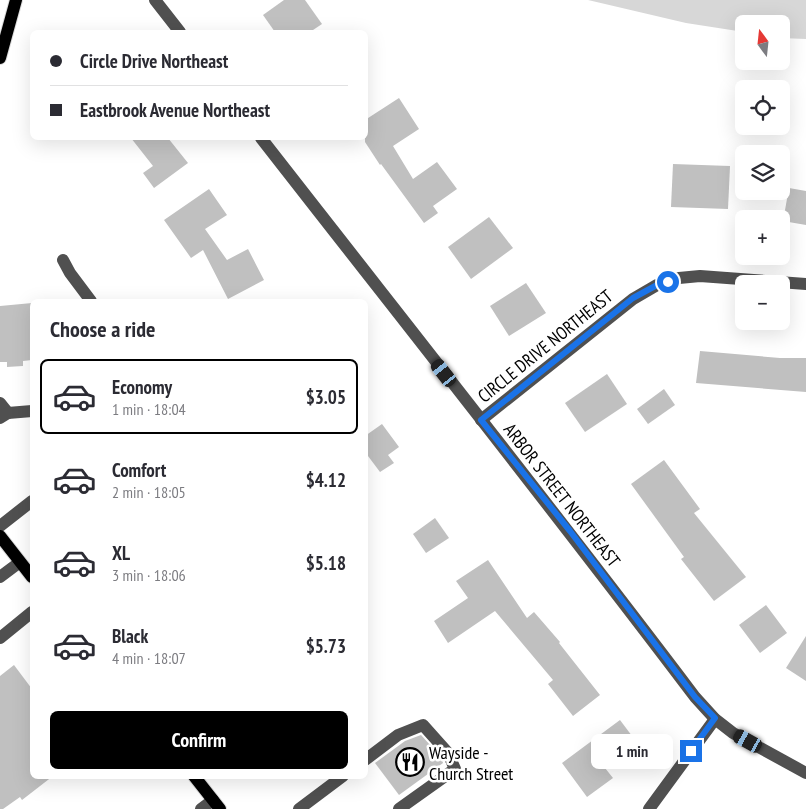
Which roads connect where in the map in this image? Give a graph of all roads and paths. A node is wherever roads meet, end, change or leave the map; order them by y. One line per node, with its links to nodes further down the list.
1 (16, 0): 4 (main road)
2 (155, 0): 3 (street)
3 (178, 30)
4 (0, 58)
5 (264, 140): 11 (street, ARBOR STREET NORTHEAST)
6 (63, 260): 8 (street)
7 (806, 284): 11 (street, CIRCLE DRIVE NORTHEAST)
8 (89, 299)
9 (30, 410): 10 (street)
10 (3, 411)
11 (481, 420): 20 (street, ARBOR STREET NORTHEAST)
12 (30, 503): 13 (street)
13 (0, 526)
14 (0, 536): 15 (main road)
15 (20, 562): 16 (main road); 17 (street)
16 (30, 574)
17 (0, 577)
18 (30, 614): 19 (street)
19 (0, 638)
20 (715, 718): 22 (street, ARBOR STREET NORTHEAST); 29 (street)
21 (368, 758): 28 (street)
22 (806, 773)
23 (196, 779): 25 (main road)
24 (339, 779): 27 (street)
25 (217, 804): 26 (street)
26 (201, 809)
27 (299, 809)
28 (399, 809)
29 (648, 809)

